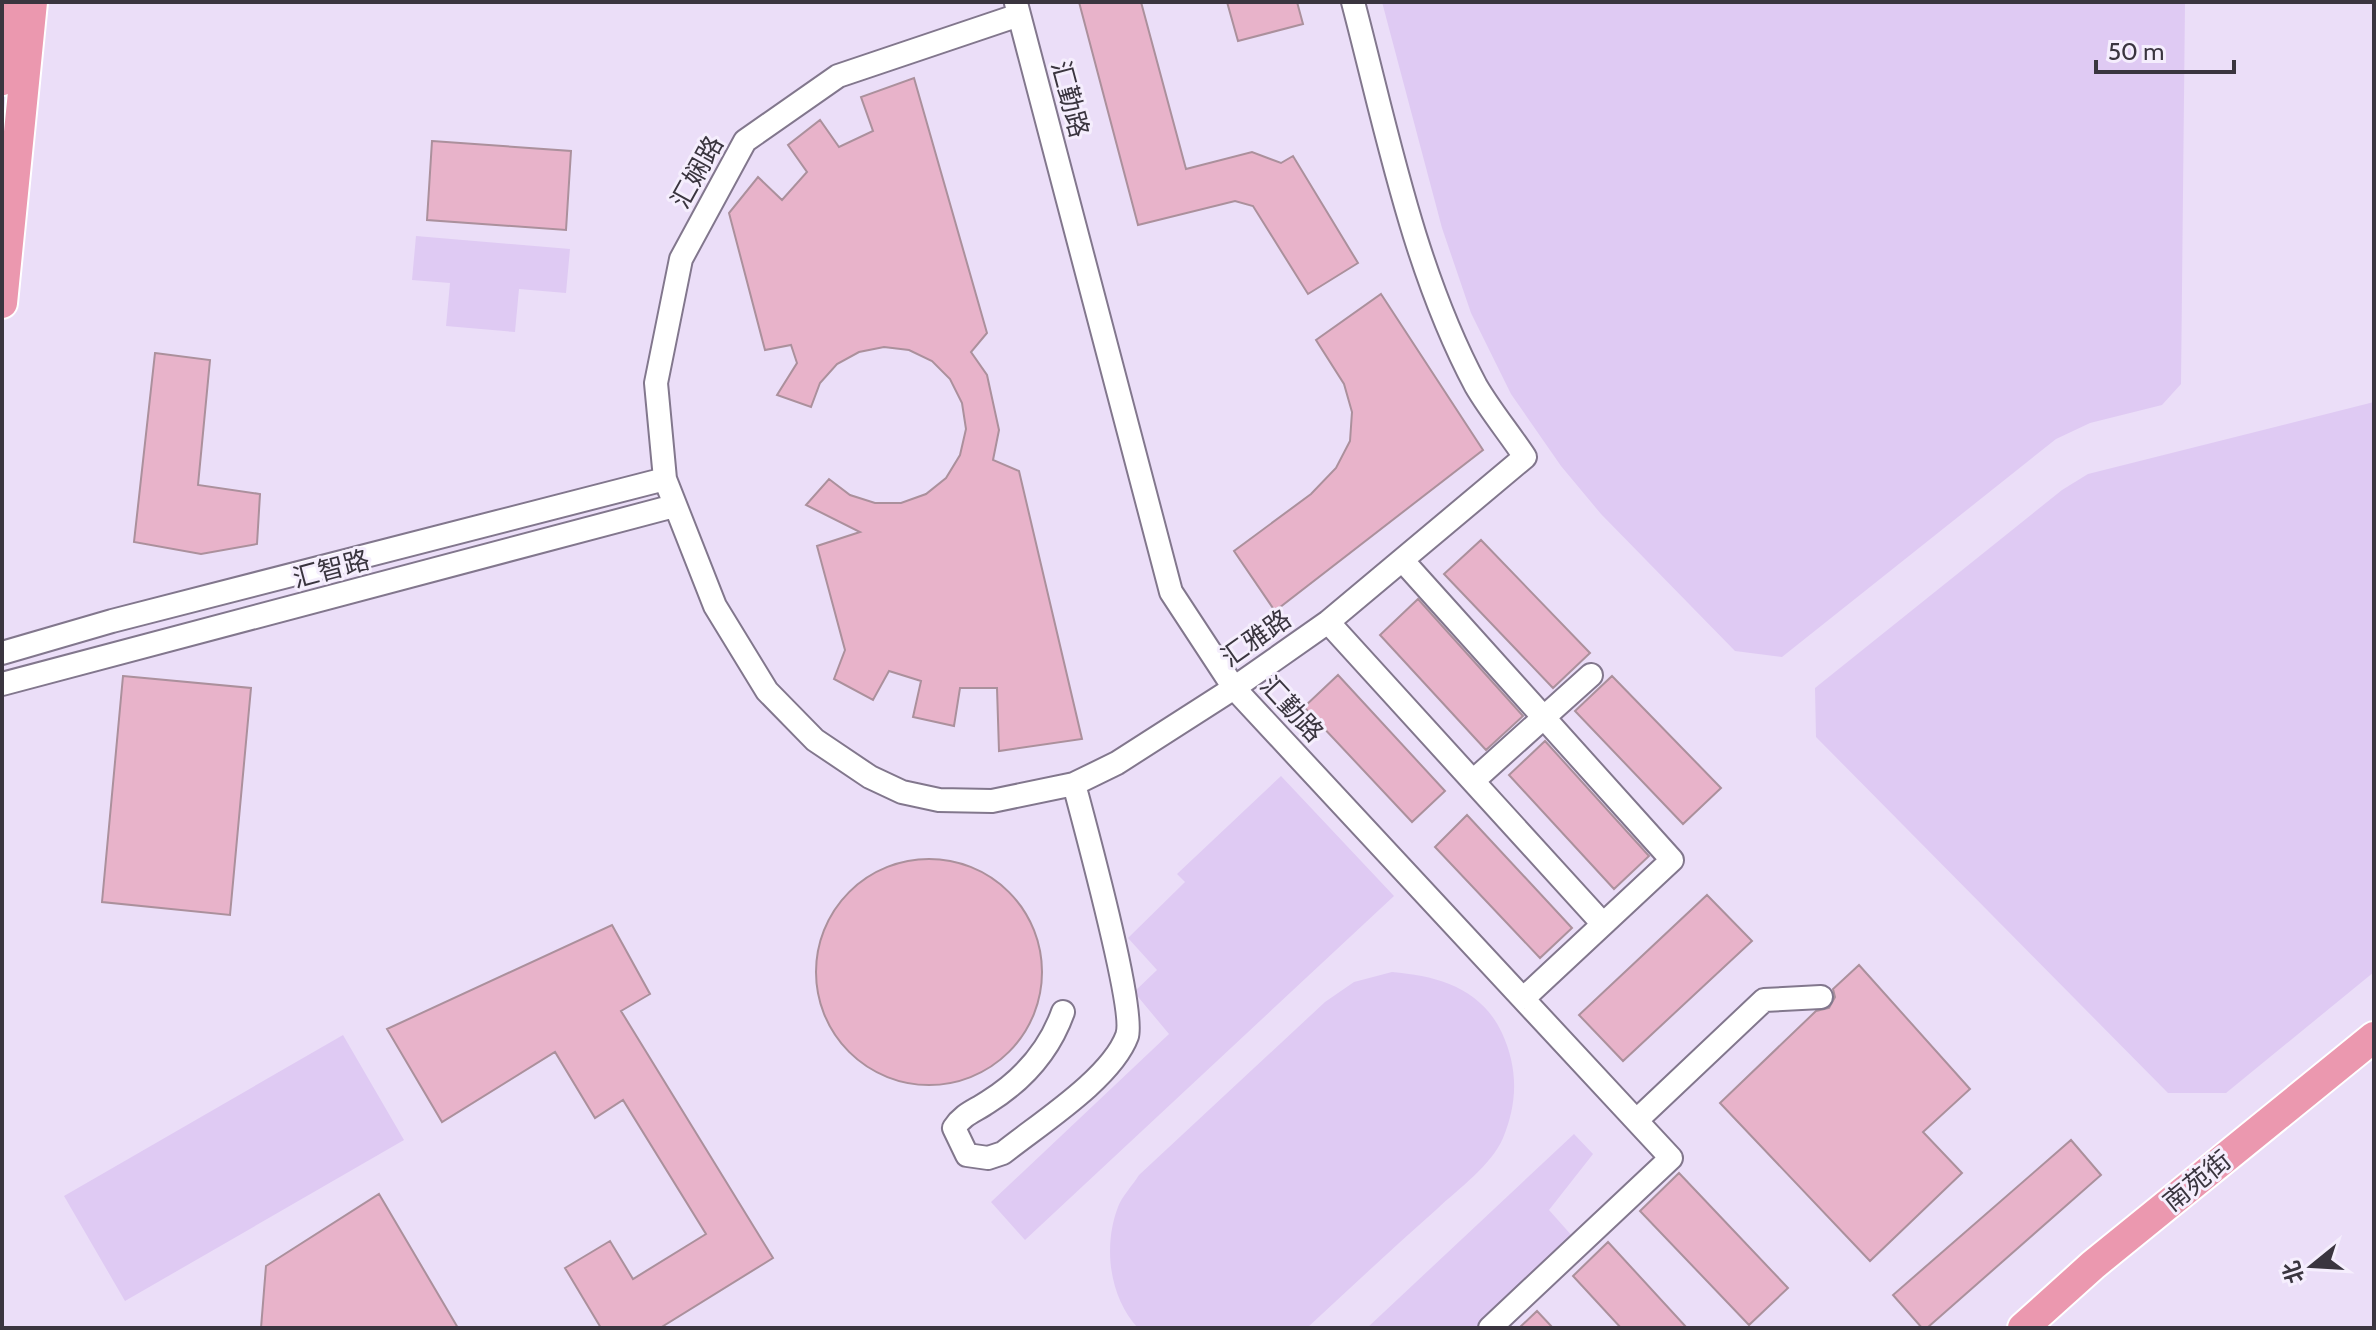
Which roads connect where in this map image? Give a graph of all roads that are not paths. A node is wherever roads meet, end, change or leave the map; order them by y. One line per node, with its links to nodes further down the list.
1 (10, 2): 5 (main road)
2 (32, 2): 6 (main road)
3 (1353, 2): 9 (street, 汇雅路)
4 (1017, 8): 7 (street, 汇娴路); 14 (street, 汇勤路)
5 (2, 80)
6 (2, 303)
7 (665, 479): 8 (street, 汇雅路); 11 (street, 汇智路)
8 (674, 506): 13 (street, 汇智路); 17 (street, 汇雅路)
9 (1403, 561): 10 (street, 汇雅路); 15 (street)
10 (1328, 622): 14 (street, 汇雅路); 16 (street)
11 (2, 653)
12 (1591, 675): 15 (street)
13 (2, 684)
14 (1234, 688): 17 (street, 汇雅路); 20 (street, 汇勤路)
15 (1544, 719): 16 (street); 18 (street)
16 (1473, 781): 18 (street)
17 (1074, 784): 21 (street)
18 (1603, 924): 20 (street)
19 (1821, 997): 23 (street)
20 (1524, 998): 23 (street, 汇勤路)
21 (1063, 1012)
22 (2374, 1037): 25 (main road, 南苑街)
23 (1637, 1120): 24 (street, 汇勤路)
24 (1490, 1328)
25 (2023, 1328)

